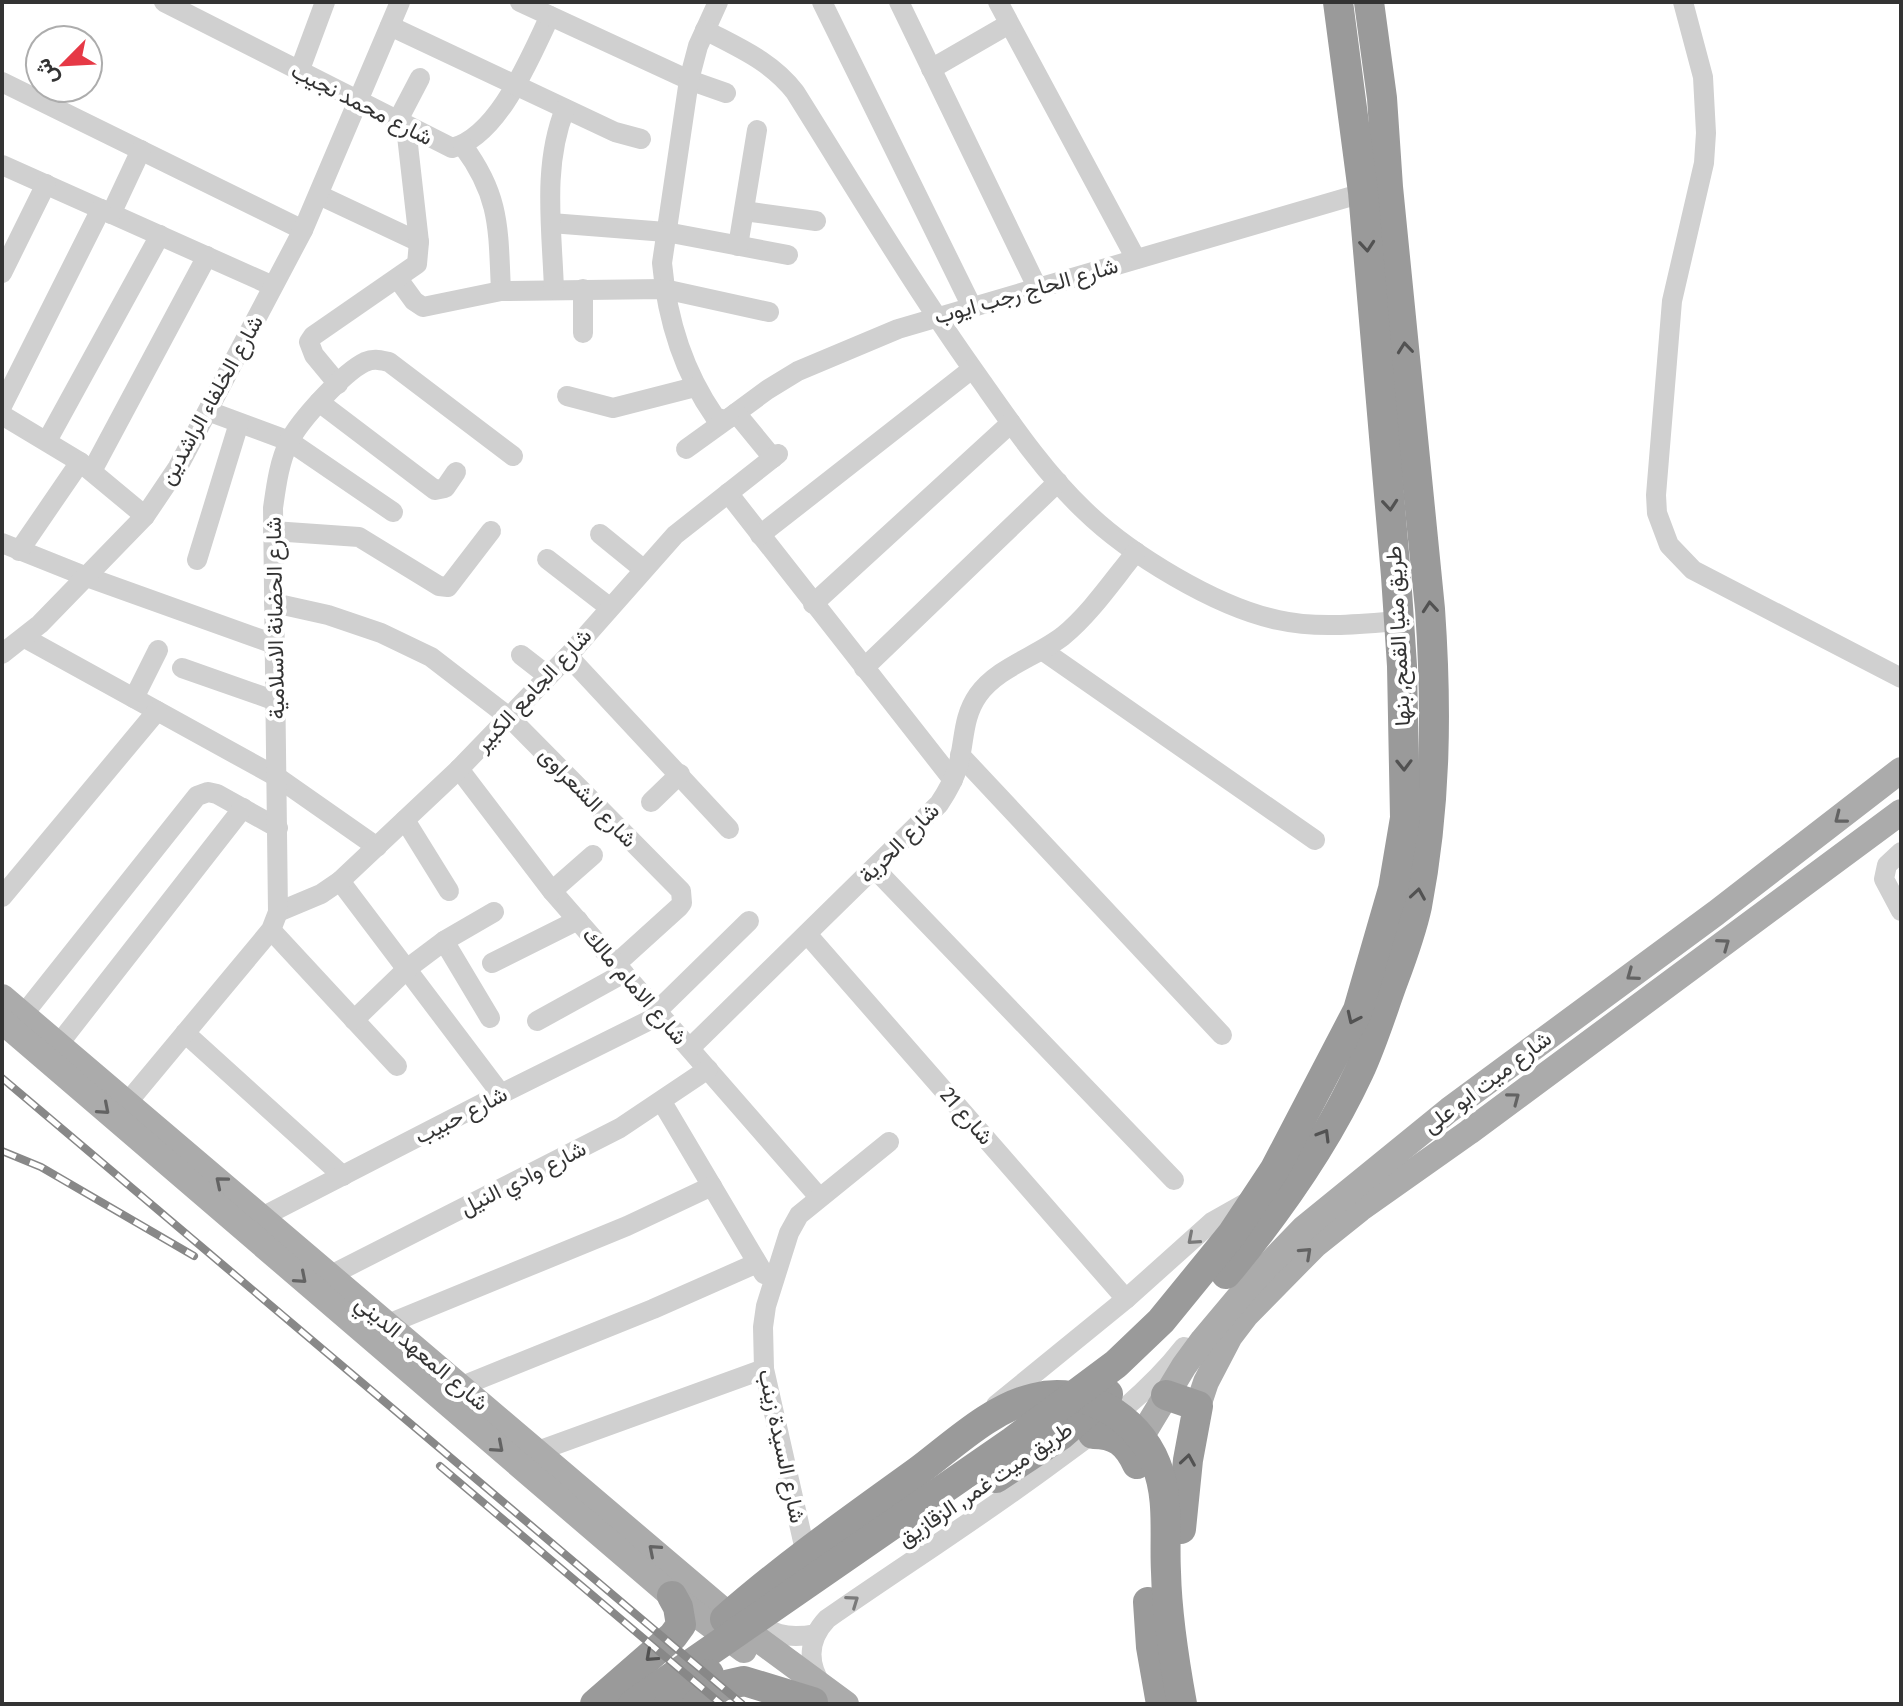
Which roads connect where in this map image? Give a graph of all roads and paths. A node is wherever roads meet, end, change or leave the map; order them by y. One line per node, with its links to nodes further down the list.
1 (164, 2): 17 (street, شارع محمد نجيب)
2 (325, 2): 17 (street)
3 (400, 2): 14 (street, شارع الخلفاء الراشدين)
4 (520, 2): 12 (street)
5 (718, 2): 15 (street)
6 (822, 2): 56 (street)
7 (899, 2): 16 (street)
8 (998, 2): 13 (street)
9 (1338, 2): 24 (highway, طريق منيا القمح, بنها)
10 (1369, 2): 23 (highway, طريق منيا القمح, بنها)
11 (1683, 2): 107 (street)
12 (550, 16): 19 (street); 21 (street, شارع محمد نجيب)
13 (1009, 24): 16 (street); 47 (street)
14 (390, 26): 21 (street); 25 (street, شارع الخلفاء الراشدين)
15 (705, 30): 19 (street); 58 (street)
16 (931, 69): 51 (street)
17 (299, 72): 25 (street, شارع محمد نجيب)
18 (420, 78): 27 (street)
19 (689, 80): 22 (street); 41 (street)
20 (2, 82): 31 (street)
21 (516, 86): 26 (street); 30 (street, شارع محمد نجيب)
22 (726, 93)
23 (1382, 98): 24 (highway); 34 (highway, طريق منيا القمح, بنها)
24 (1351, 101): 34 (highway, طريق منيا القمح, بنها)
25 (358, 102): 27 (street, شارع محمد نجيب); 35 (street, شارع الخلفاء الراشدين)
26 (565, 109): 29 (street); 39 (street)
27 (402, 125): 30 (street, شارع محمد نجيب); 43 (street)
28 (757, 130): 37 (street)
29 (641, 139)
30 (463, 146): 55 (street)
31 (141, 150): 36 (street); 40 (street)
32 (2, 165): 33 (street)
33 (46, 184): 36 (street); 48 (street)
34 (1375, 190): 47 (street, شارع الحاج رجب ايوب); 94 (highway, طريق منيا القمح, بنها, one-way to 94); 105 (highway, طريق منيا القمح, بنها, one-way to 34)
35 (319, 195): 40 (street, شارع الخلفاء الراشدين); 43 (street)
36 (106, 211): 42 (street); 65 (street)
37 (744, 211): 38 (street); 44 (street)
38 (816, 221)
39 (551, 223): 41 (street); 54 (street)
40 (303, 230): 50 (street, شارع الخلفاء الراشدين)
41 (666, 232): 44 (street); 53 (street)
42 (160, 235): 46 (street); 71 (street)
43 (419, 242): 49 (street)
44 (738, 246): 45 (street)
45 (788, 255)
46 (207, 256): 50 (street); 75 (street)
47 (1136, 259): 51 (street, شارع الحاج رجب ايوب)
48 (2, 273)
49 (398, 279): 55 (street); 61 (street)
50 (273, 286): 66 (street, شارع الخلفاء الراشدين)
51 (1037, 287): 56 (street, شارع الحاج رجب ايوب)
52 (583, 289): 53 (street); 54 (street); 59 (street)
53 (664, 289): 57 (street); 62 (street)
54 (554, 290): 55 (street)
55 (501, 291)
56 (972, 307): 58 (street, شارع الحاج رجب ايوب)
57 (769, 312)
58 (936, 318): 60 (street); 68 (street, شارع الحاج رجب ايوب)
59 (583, 333)
60 (972, 369): 70 (street); 84 (street)
61 (338, 384): 64 (street, شارع الحضانة الاسلامية); 74 (street, شارع الحضانة الاسلامية)
62 (695, 387): 63 (street); 68 (street)
63 (567, 396)
64 (319, 402): 72 (street, شارع الحضانة الاسلامية); 76 (street)
65 (2, 406)
66 (208, 411): 69 (street); 80 (street, شارع الخلفاء الراشدين)
67 (2, 415): 71 (street)
68 (732, 415): 73 (street, شارع الحاج رجب ايوب); 78 (street, شارع الجامع الكبير)
69 (239, 423): 72 (street); 88 (street)
70 (1011, 423): 77 (street); 92 (street)
71 (47, 441): 75 (street)
72 (289, 441): 79 (street); 81 (street, شارع الحضانة الاسلامية)
73 (686, 449)
74 (513, 456)
75 (86, 466): 80 (street); 85 (street)
76 (456, 472)
77 (1058, 482): 86 (street); 104 (street)
78 (728, 493): 84 (street); 89 (street, شارع الجامع الكبير)
79 (393, 512)
80 (145, 516): 90 (street, شارع الخلفاء الراشدين)
81 (273, 531): 82 (street); 91 (street, شارع الحضانة الاسلامية)
82 (491, 531)
83 (600, 534): 89 (street)
84 (760, 535): 92 (street)
85 (11, 547): 90 (street)
86 (1136, 552): 94 (street); 98 (street, شارع الحرية)
87 (547, 559): 93 (street)
88 (197, 560)
89 (643, 569): 93 (street, شارع الجامع الكبير)
90 (87, 577): 95 (street, شارع الخلفاء الراشدين); 96 (street)
91 (274, 603): 96 (street, شارع الحضانة الاسلامية); 111 (street, شارع الشعراوى)
92 (813, 604): 104 (street)
93 (609, 607): 101 (street, شارع الجامع الكبير)
94 (1399, 621): 102 (highway, طريق منيا القمح, بنها)
95 (25, 638): 99 (street, شارع الخلفاء الراشدين); 108 (street)
96 (274, 644): 109 (street, شارع الحضانة الاسلامية)
97 (158, 650): 108 (street)
98 (1042, 650): 112 (street, شارع الحرية); 124 (street)
99 (2, 654)
100 (521, 655): 106 (street)
101 (568, 656): 106 (street, شارع الجامع الكبير); 115 (street)
102 (1402, 666): 105 (highway); 163 (highway, طريق منيا القمح, بنها, one-way to 163)
103 (182, 668): 109 (street)
104 (864, 668): 117 (street)
105 (1434, 668): 159 (highway, طريق منيا القمح, بنها, one-way to 105)
106 (548, 676): 111 (street, شارع الجامع الكبير)
107 (1901, 678)
108 (134, 698): 110 (street)
109 (276, 701): 116 (street, شارع الحضانة الاسلامية)
110 (157, 711): 116 (street); 132 (street)
111 (509, 717): 113 (street, شارع الجامع الكبير); 142 (street, شارع الشعراوى)
112 (960, 755): 117 (street, شارع الحرية); 150 (street)
113 (459, 769): 121 (street, شارع الجامع الكبير); 131 (street, شارع الامام مالك)
114 (1901, 770): 175 (main road, شارع ميت ابو على, one-way to 175)
115 (680, 774): 118 (street); 123 (street)
116 (277, 777): 122 (street, شارع الحضانة الاسلامية); 125 (street)
117 (953, 780): 128 (street, شارع الحرية)
118 (651, 802)
119 (243, 808): 122 (street); 145 (street); 151 (street)
120 (1901, 812): 176 (main road, شارع ميت ابو على, one-way to 120)
121 (405, 820): 125 (street, شارع الجامع الكبير); 130 (street)
122 (278, 828): 136 (street, شارع الحضانة الاسلامية)
123 (729, 829)
124 (1315, 840)
125 (377, 847): 129 (street, شارع الجامع الكبير)
126 (1901, 852): 133 (street)
127 (593, 855): 131 (street)
128 (874, 868): 138 (street, شارع الحرية); 161 (street)
129 (340, 881): 136 (street, شارع الجامع الكبير); 141 (street)
130 (449, 891)
131 (552, 891): 135 (street, شارع الامام مالك)
132 (2, 897)
133 (1901, 911)
134 (494, 912): 139 (street)
135 (578, 920): 140 (street); 142 (street, شارع الامام مالك)
136 (275, 921): 147 (street); 149 (street, شارع الجامع الكبير)
137 (749, 921): 144 (street, شارع حبيب)
138 (807, 934): 152 (street, شارع الحرية); 171 (street, شارع 21)
139 (444, 941): 141 (street); 146 (street)
140 (492, 963)
141 (408, 968): 147 (street); 155 (street)
142 (620, 968): 144 (street, شارع الامام مالك); 148 (street)
143 (2, 997): 145 (main road, شارع المعهد الديني)
144 (659, 1013): 152 (street, شارع الامام مالك); 155 (street, شارع حبيب)
145 (13, 1018): 151 (main road, شارع المعهد الديني); 182 (main road, شارع المعهد الديني, one-way to 182)
146 (490, 1018)
147 (354, 1020): 153 (street)
148 (537, 1021)
149 (185, 1033): 157 (street, شارع الجامع الكبير); 160 (street)
150 (1222, 1035)
151 (58, 1045): 157 (main road, شارع المعهد الديني)
152 (690, 1048): 154 (street, شارع الامام مالك)
153 (397, 1066)
154 (708, 1069): 156 (street, شارع وادي النيل); 164 (street, شارع الامام مالك)
155 (501, 1094): 160 (street, شارع حبيب)
156 (662, 1102): 162 (street); 169 (street, شارع وادي النيل)
157 (127, 1103): 165 (main road, شارع المعهد الديني, one-way to 157)
158 (889, 1142): 164 (street, شارع السيدة زينب)
159 (1302, 1171): 166 (highway, طريق منيا القمح, بنها); 177 (street)
160 (343, 1176): 165 (street, شارع حبيب)
161 (1174, 1180)
162 (712, 1186): 168 (street); 172 (street)
163 (1258, 1196): 167 (highway, طريق منيا القمح, بنها); 171 (street, one-way to 171)
164 (819, 1197): 170 (street, شارع السيدة زينب)
165 (262, 1217): 169 (main road, شارع المعهد الديني)
166 (1267, 1224): 185 (highway, طريق ميت غمر, الزقازيق)
167 (1232, 1234): 185 (highway, طريق ميت غمر, الزقازيق)
168 (757, 1263): 170 (street); 174 (street)
169 (331, 1275): 172 (main road, شارع المعهد الديني)
170 (771, 1286): 173 (street, شارع السيدة زينب)
171 (1126, 1299): 180 (street)
172 (388, 1324): 174 (main road, شارع المعهد الديني)
173 (764, 1369): 178 (street); 180 (street, شارع السيدة زينب)
174 (462, 1386): 178 (main road, شارع المعهد الديني)
175 (1166, 1395): 176 (highway); 179 (main road, شارع ميت ابو على)
176 (1198, 1406): 191 (highway, one-way to 176)
177 (1093, 1434): 179 (highway); 183 (street, one-way to 177)
178 (538, 1451): 182 (main road, شارع المعهد الديني, one-way to 178)
179 (1132, 1452): 189 (highway)
180 (807, 1559): 181 (street)
181 (742, 1590): 182 (street); 183 (street)
182 (684, 1591): 184 (main road, شارع المعهد الديني); 186 (highway, one-way to 186)
183 (816, 1634): 184 (street)
184 (817, 1697): 187 (highway); 188 (main road, شارع المعهد الديني)
185 (648, 1702): 190 (highway)
186 (595, 1704)
187 (697, 1704)
188 (846, 1704)
189 (1161, 1704)
190 (1182, 1704)
191 (1197, 1704)

